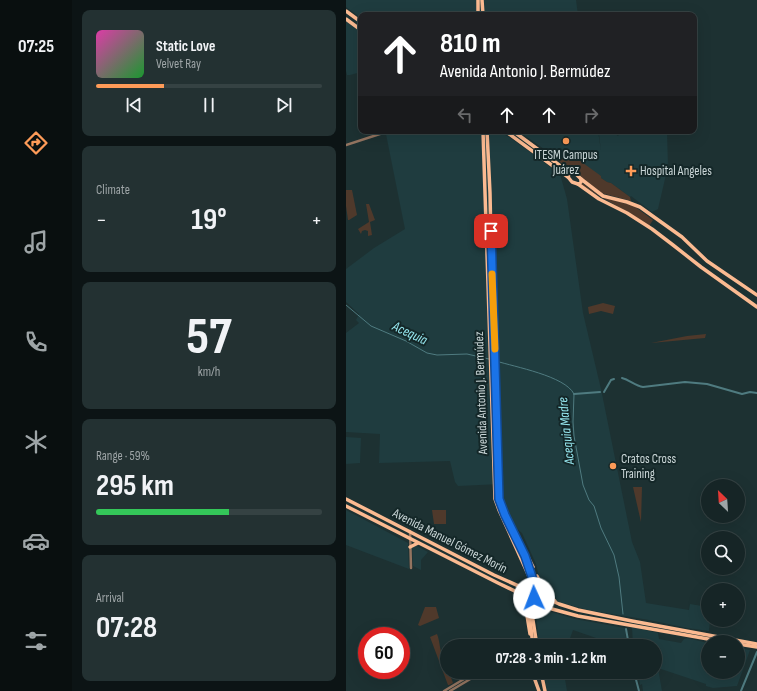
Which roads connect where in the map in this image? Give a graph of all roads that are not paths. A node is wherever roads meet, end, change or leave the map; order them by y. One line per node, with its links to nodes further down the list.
1 (478, 0): 4 (main road)
2 (482, 0): 5 (main road)
3 (346, 11): 7 (main road)
4 (478, 12)
5 (483, 12)
6 (346, 19): 8 (main road)
7 (358, 20)
8 (358, 28)
9 (380, 134): 15 (street)
10 (483, 134): 19 (main road, Avenida Antonio J. Bermúdez)
11 (487, 134): 20 (main road, Avenida Antonio J. Bermúdez)
12 (511, 134): 14 (main road)
13 (516, 134): 14 (main road)
14 (522, 140): 16 (main road)
15 (346, 145)
16 (569, 175): 17 (main road); 18 (main road)
17 (581, 179): 18 (main road); 21 (main road)
18 (578, 184): 22 (main road)
19 (486, 229): 20 (main road); 23 (main road, Avenida Antonio J. Bermúdez)
20 (491, 229): 23 (main road, Avenida Antonio J. Bermúdez)
21 (757, 295)
22 (757, 307)
23 (493, 361): 26 (main road, Avenida Antonio J. Bermúdez); 28 (main road)
24 (347, 501): 27 (main road, Avenida Manuel Gómez Morín)
25 (346, 506): 29 (main road, Avenida Manuel Gómez Morín)
26 (508, 529): 32 (main road); 38 (main road, Avenida Antonio J. Bermúdez)
27 (410, 531): 29 (street); 33 (main road, Avenida Manuel Gómez Morín)
28 (517, 537): 32 (main road); 44 (main road)
29 (410, 539): 30 (main road, Avenida Manuel Gómez Morín); 31 (street)
30 (418, 543): 31 (main road); 35 (main road, Avenida Manuel Gómez Morín)
31 (410, 547): 36 (street)
32 (526, 560): 41 (main road)
33 (467, 561): 34 (main road, Avenida Manuel Gómez Morín); 35 (main road)
34 (475, 565): 37 (main road); 39 (main road, Avenida Manuel Gómez Morín)
35 (464, 566): 37 (main road, Avenida Manuel Gómez Morín)
36 (411, 568)
37 (470, 569): 40 (main road, Avenida Manuel Gómez Morín)
38 (531, 580): 39 (main road); 41 (main road, Avenida Antonio J. Bermúdez)
39 (523, 588): 41 (main road, Avenida Manuel Gómez Morín); 42 (main road)
40 (515, 592): 42 (main road, Avenida Manuel Gómez Morín); 53 (main road)
41 (535, 594): 42 (main road, Avenida Antonio J. Bermúdez); 43 (main road); 44 (main road, Avenida Manuel Gómez Morín)
42 (530, 599): 43 (main road, Avenida Manuel Gómez Morín); 48 (main road); 51 (main road)
43 (539, 603): 45 (main road, Avenida Manuel Gómez Morín)
44 (559, 604): 46 (main road, Avenida Manuel Gómez Morín)
45 (545, 606): 48 (main road); 49 (main road, Avenida Manuel Gómez Morín)
46 (570, 608): 47 (main road, Avenida Manuel Gómez Morín); 49 (main road)
47 (578, 610): 50 (main road); 57 (main road, Avenida Manuel Gómez Morín)
48 (532, 614): 56 (main road)
49 (566, 614): 50 (main road, Avenida Manuel Gómez Morín)
50 (575, 616): 52 (main road, Avenida Manuel Gómez Morín)
51 (532, 633): 54 (main road); 55 (main road)
52 (701, 638)
53 (531, 639)
54 (532, 639)
55 (534, 639)
56 (535, 639)
57 (757, 644)
58 (745, 645): 59 (main road)
59 (757, 647)
60 (464, 679): 64 (street)
61 (470, 679): 65 (street)
62 (535, 679): 66 (main road)
63 (542, 679): 67 (main road)
64 (444, 691)
65 (450, 691)
66 (539, 691)
67 (545, 691)

